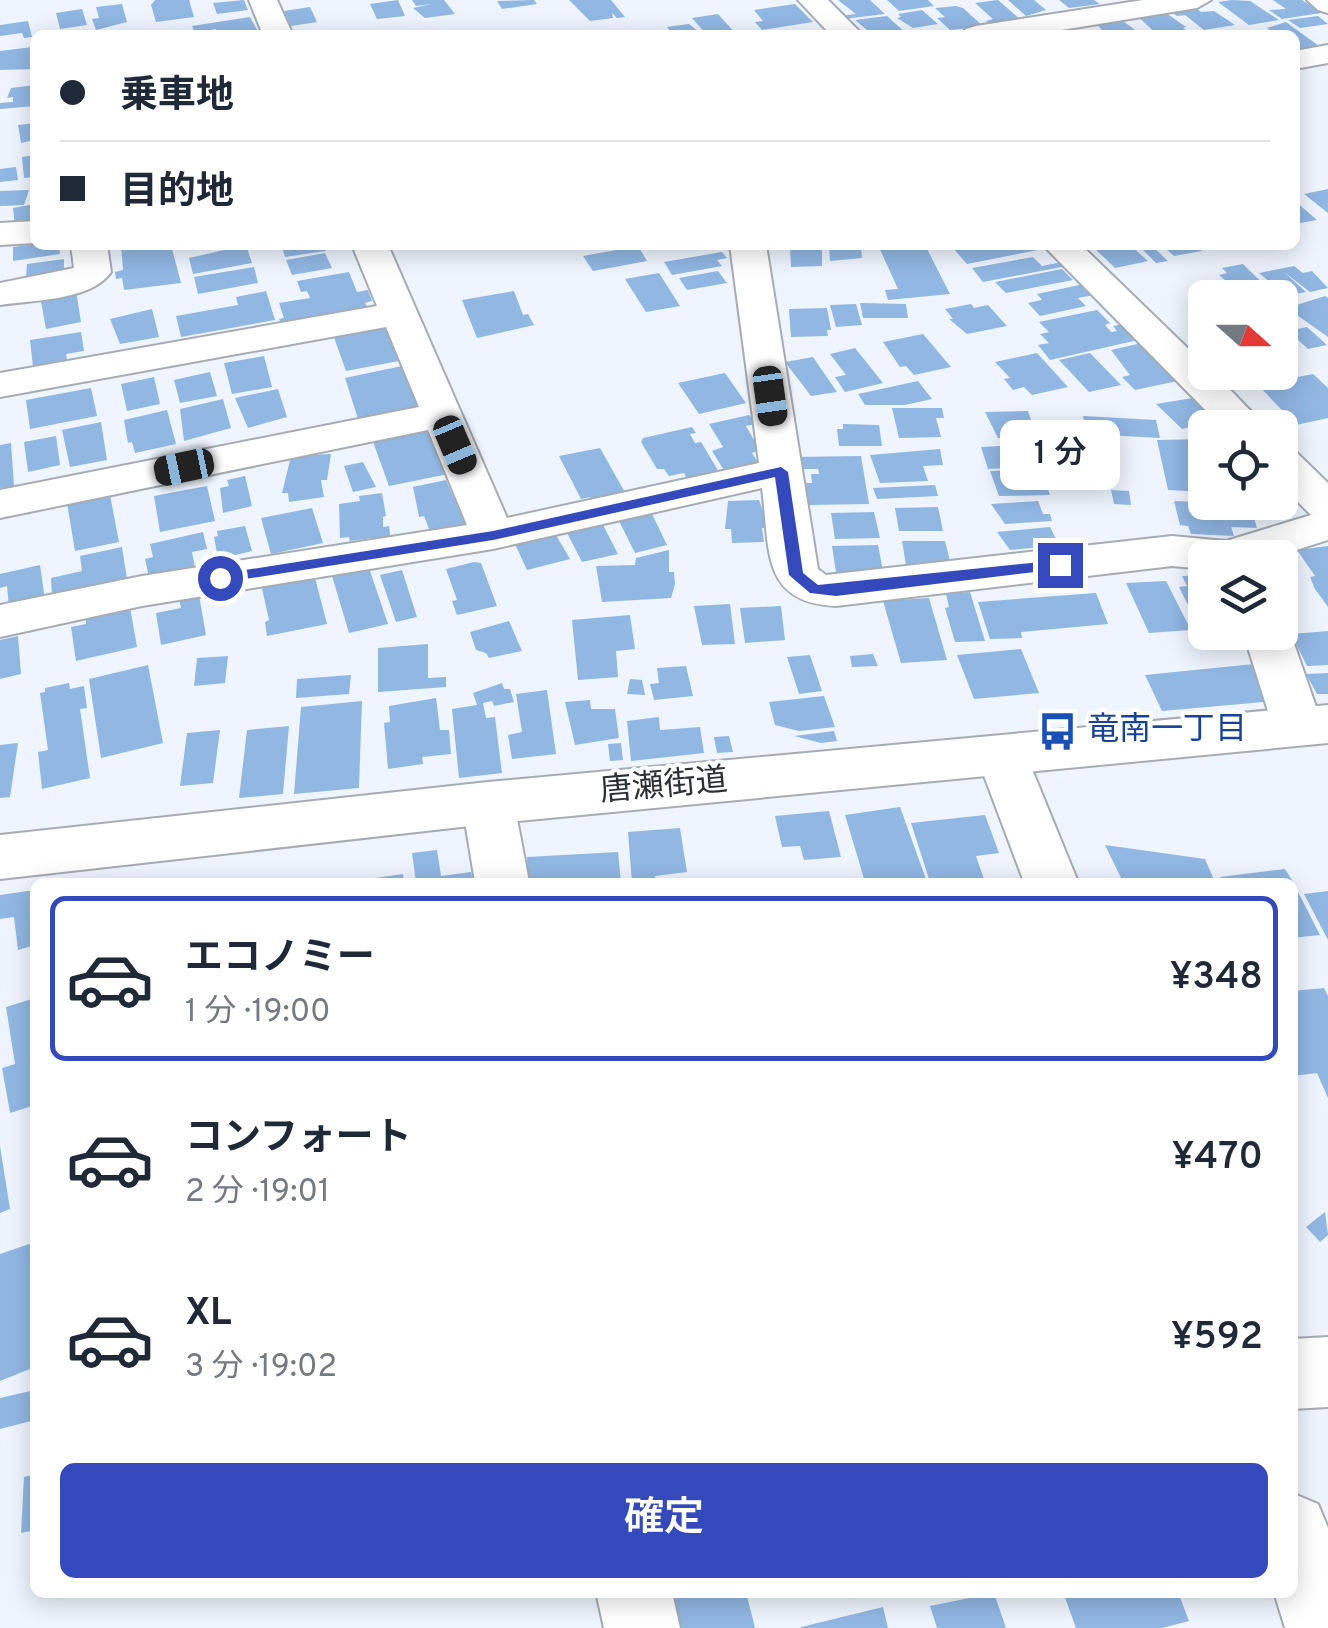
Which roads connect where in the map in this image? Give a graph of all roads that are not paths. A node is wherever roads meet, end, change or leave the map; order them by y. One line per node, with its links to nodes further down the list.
1 (263, 0): 4 (street)
2 (812, 0): 5 (street)
3 (1197, 0): 6 (street)
4 (276, 30)
5 (843, 30)
6 (1008, 30)
7 (1328, 54): 8 (street)
8 (1300, 59)
9 (30, 232): 10 (street)
10 (0, 234)
11 (89, 250): 15 (street)
12 (372, 250): 16 (street)
13 (749, 250): 20 (street)
14 (1066, 250): 18 (street)
15 (0, 294)
16 (398, 313): 17 (street); 19 (street)
17 (0, 385)
18 (1229, 410)
19 (442, 415): 22 (street); 25 (street)
20 (781, 472): 25 (street); 27 (street)
21 (1298, 478): 23 (street)
22 (0, 504)
23 (1328, 507)
24 (1328, 525): 26 (street)
25 (493, 535): 28 (street)
26 (1281, 540)
27 (1188, 553)
28 (0, 621)
29 (1275, 650): 30 (street)
30 (1313, 726): 31 (street, 唐瀬街道)
31 (1002, 758): 32 (street, 唐瀬街道); 35 (street)
32 (488, 802): 33 (street, 唐瀬街道); 34 (street)
33 (0, 857)
34 (501, 878)
35 (1050, 878)
36 (1328, 1372): 37 (street)
37 (1298, 1374)
38 (1298, 1549): 41 (street)
39 (635, 1598): 40 (street)
40 (642, 1628)
41 (1323, 1628)

